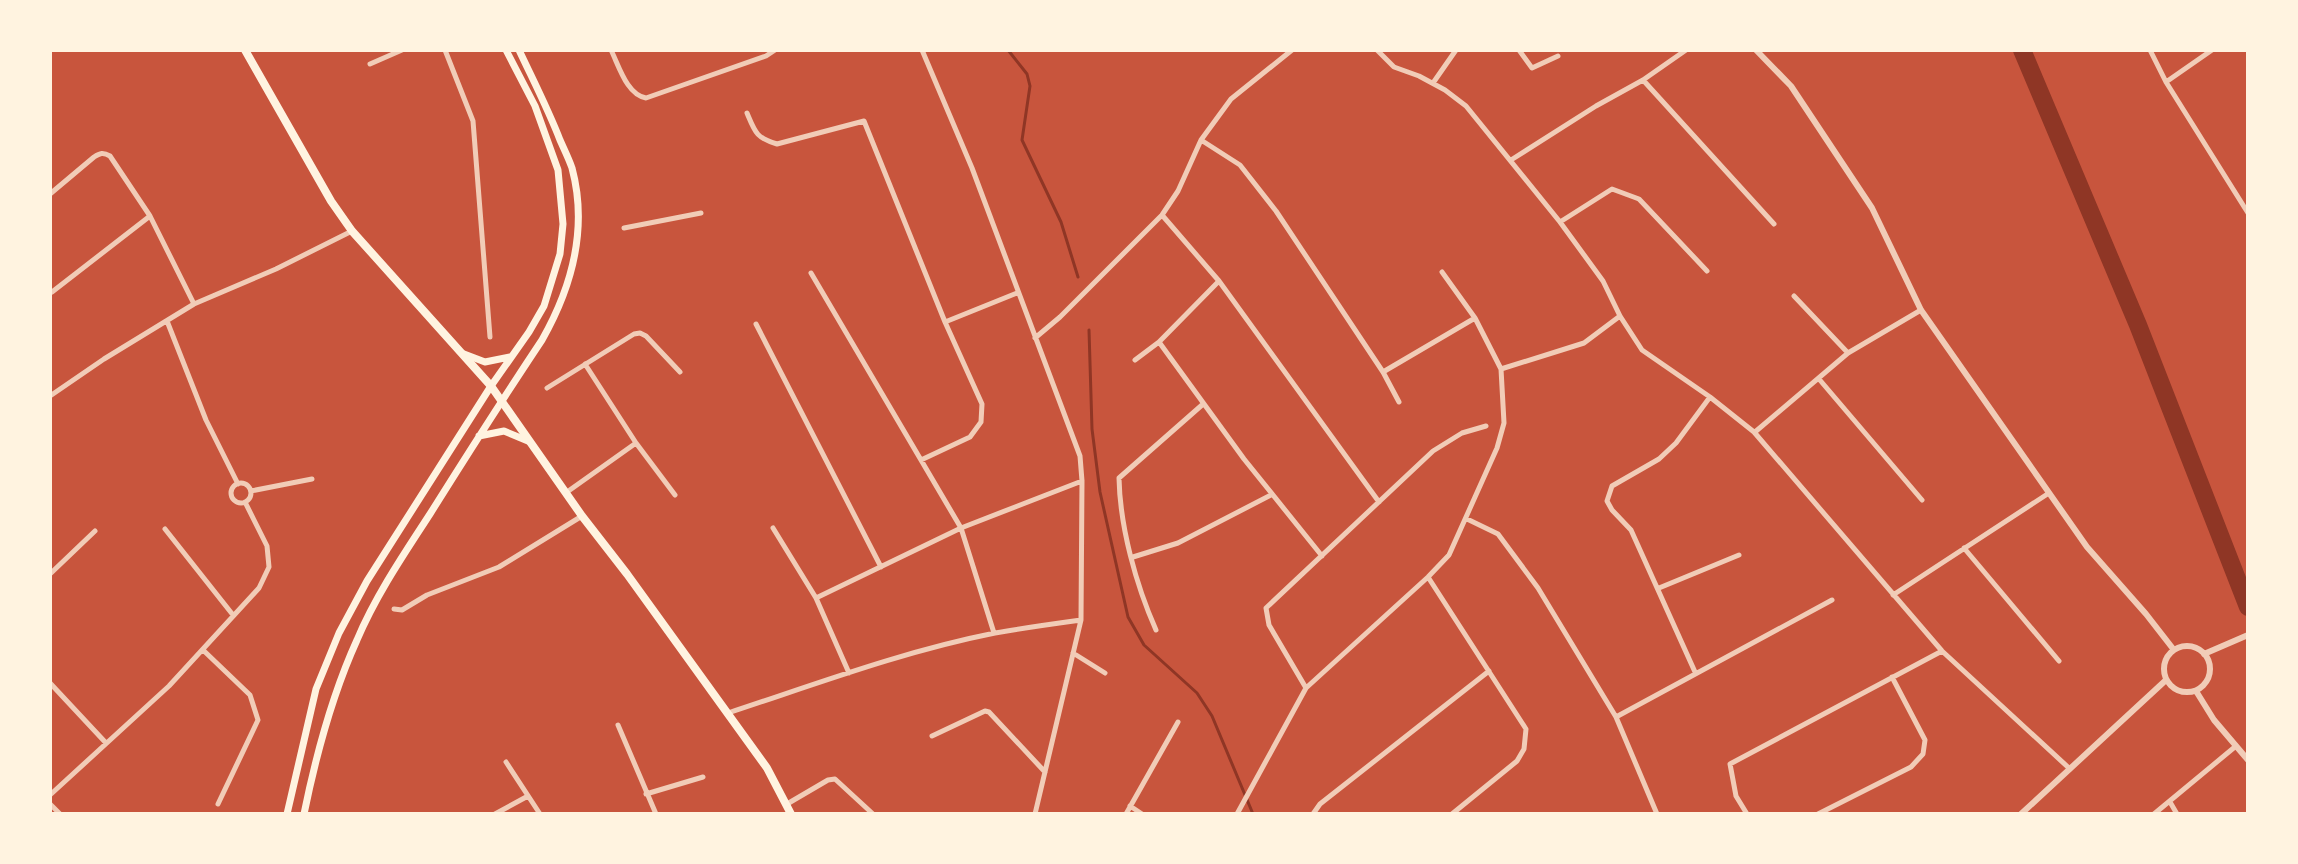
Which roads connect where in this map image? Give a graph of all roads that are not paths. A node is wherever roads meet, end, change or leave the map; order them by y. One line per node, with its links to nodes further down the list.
1 (245, 50): 33 (main road)
2 (402, 50): 18 (street)
3 (445, 50): 48 (street)
4 (506, 50): 53 (main road)
5 (519, 50): 64 (main road)
6 (611, 50): 7 (street)
7 (775, 50)
8 (922, 50): 39 (street)
9 (1292, 50): 23 (street)
10 (1377, 50): 21 (street)
11 (1456, 50): 21 (street)
12 (1519, 50): 17 (street)
13 (1686, 50): 19 (street)
14 (1756, 50): 42 (street)
15 (2150, 50): 20 (street)
16 (2212, 50): 20 (street)
17 (1558, 56)
18 (370, 64)
19 (1643, 80): 24 (street); 31 (street)
20 (2166, 82): 27 (street)
21 (1433, 83): 24 (street)
22 (747, 113): 46 (street)
23 (1201, 140): 28 (street); 58 (street)
24 (1511, 160): 30 (street)
25 (50, 194): 29 (street)
26 (701, 213): 32 (street)
27 (2248, 213)
28 (1162, 215): 37 (street); 49 (street)
29 (150, 216): 38 (street); 41 (street)
30 (1560, 222): 34 (street); 43 (street)
31 (1774, 224)
32 (624, 228)
33 (352, 231): 41 (street); 51 (main road)
34 (1707, 271)
35 (1442, 272): 44 (street)
36 (811, 273): 72 (street)
37 (1219, 281): 50 (street); 83 (street)
38 (52, 292)
39 (1017, 293): 46 (street); 49 (street)
40 (1794, 296): 52 (street)
41 (194, 304): 45 (street)
42 (1921, 310): 52 (street); 77 (street)
43 (1620, 316): 56 (street); 63 (street)
44 (1475, 318): 56 (street); 58 (street)
45 (167, 321): 62 (street); 75 (street)
46 (945, 322): 72 (street)
47 (756, 324): 94 (street)
48 (490, 337)
49 (1035, 338): 74 (street)
50 (1159, 342): 54 (street); 66 (street)
51 (462, 353): 53 (main road); 60 (main road)
52 (1848, 353): 59 (street)
53 (512, 356): 60 (main road)
54 (1135, 360)
55 (585, 364): 57 (street); 61 (street); 71 (street)
56 (1501, 369): 85 (street)
57 (680, 372)
58 (1383, 372): 65 (street)
59 (1819, 379): 68 (street); 81 (street)
60 (491, 386): 64 (main road); 143 (main road)
61 (547, 388)
62 (50, 396)
63 (1710, 397): 68 (street); 97 (street)
64 (502, 401): 69 (main road); 70 (main road)
65 (1399, 402)
66 (1202, 405): 80 (street); 93 (street)
67 (1486, 426): 83 (street)
68 (1754, 432): 98 (street)
69 (479, 436): 70 (main road); 144 (main road)
70 (530, 442): 78 (main road)
71 (636, 443): 78 (street); 79 (street)
72 (921, 460): 87 (street)
73 (312, 479): 76 (street)
74 (1082, 481): 87 (street); 103 (street)
75 (238, 484): 76 (street); 82 (street)
76 (251, 491): 82 (street)
77 (2050, 492): 90 (street); 108 (street)
78 (566, 493): 84 (main road)
79 (675, 495)
80 (1271, 495): 92 (street); 93 (street)
81 (1922, 500)
82 (245, 502): 102 (street)
83 (1379, 502): 92 (street)
84 (582, 516): 101 (street); 122 (main road)
85 (1467, 519): 96 (street); 123 (street)
86 (773, 528): 99 (street)
87 (961, 528): 94 (street); 105 (street)
88 (165, 529): 102 (street)
89 (95, 531): 95 (street)
90 (1964, 548): 98 (street); 112 (street)
91 (1739, 555): 97 (street)
92 (1322, 556): 120 (street)
93 (1133, 557): 104 (street)
94 (881, 567): 99 (street)
95 (50, 574)
96 (1428, 577): 113 (street); 120 (street)
97 (1659, 588): 114 (street)
98 (1893, 595): 109 (street)
99 (816, 598): 115 (street)
100 (1832, 600): 114 (street)
101 (394, 609)
102 (233, 615): 107 (street)
103 (1081, 620): 105 (street); 110 (street)
104 (1156, 630)
105 (994, 633): 115 (street)
106 (2248, 635): 111 (street)
107 (203, 650): 127 (street); 139 (street)
108 (2174, 650): 111 (street); 118 (street)
109 (1942, 651): 117 (street); 131 (street)
110 (1073, 653): 116 (street); 132 (street)
111 (2204, 654): 121 (street)
112 (2059, 661)
113 (1489, 671): 154 (street); 155 (street)
114 (1695, 672): 123 (street)
115 (849, 673): 122 (street)
116 (1105, 673)
117 (1892, 677): 157 (street); 158 (street)
118 (2166, 680): 121 (street); 131 (street)
119 (50, 683): 127 (street)
120 (1306, 688): 153 (street)
121 (2196, 691): 128 (street)
122 (728, 713): 140 (main road)
123 (1616, 717): 156 (street)
124 (1178, 722): 141 (street)
125 (618, 725): 134 (street)
126 (932, 736): 132 (street)
127 (106, 743): 135 (street)
128 (2237, 746): 129 (street); 137 (street)
129 (2248, 760)
130 (506, 762): 136 (street)
131 (2070, 769): 159 (street)
132 (1046, 772): 150 (street)
133 (703, 777): 134 (street)
134 (646, 794): 147 (street)
135 (50, 795)
136 (528, 796): 145 (street); 146 (street)
137 (2170, 802): 160 (street); 161 (street)
138 (50, 804): 142 (street)
139 (218, 804)
140 (787, 804): 148 (main road); 149 (street)
141 (1130, 806): 151 (street); 152 (street)
142 (60, 814)
143 (287, 814)
144 (304, 814)
145 (495, 814)
146 (540, 814)
147 (656, 814)
148 (791, 814)
149 (873, 814)
150 (1035, 814)
151 (1126, 814)
152 (1142, 814)
153 (1238, 814)
154 (1313, 814)
155 (1452, 814)
156 (1657, 814)
157 (1747, 814)
158 (1818, 814)
159 (2021, 814)
160 (2154, 814)
161 (2177, 814)

